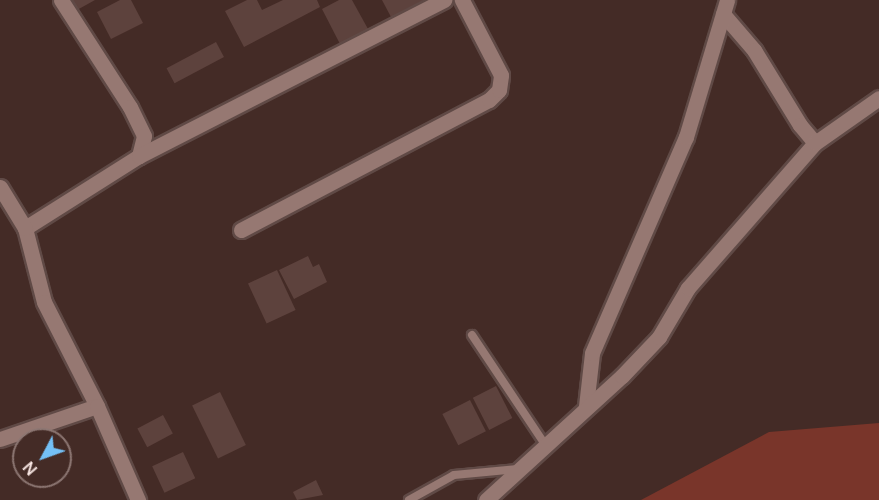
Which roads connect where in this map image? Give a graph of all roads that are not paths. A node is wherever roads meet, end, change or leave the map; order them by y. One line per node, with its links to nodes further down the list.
1 (61, 0): 7 (street)
2 (444, 0): 7 (street)
3 (462, 0): 10 (street)
4 (725, 7): 6 (street); 13 (street)
5 (879, 98): 6 (street)
6 (815, 143): 13 (street)
7 (139, 156): 9 (street)
8 (0, 187): 9 (street)
9 (25, 228): 12 (street)
10 (241, 230)
11 (472, 335): 15 (lane)
12 (97, 406): 14 (street); 17 (street)
13 (586, 406): 15 (street)
14 (0, 439)
15 (544, 443): 16 (street)
16 (520, 469): 18 (lane); 19 (street)
17 (138, 500)
18 (409, 500)
19 (486, 500)

